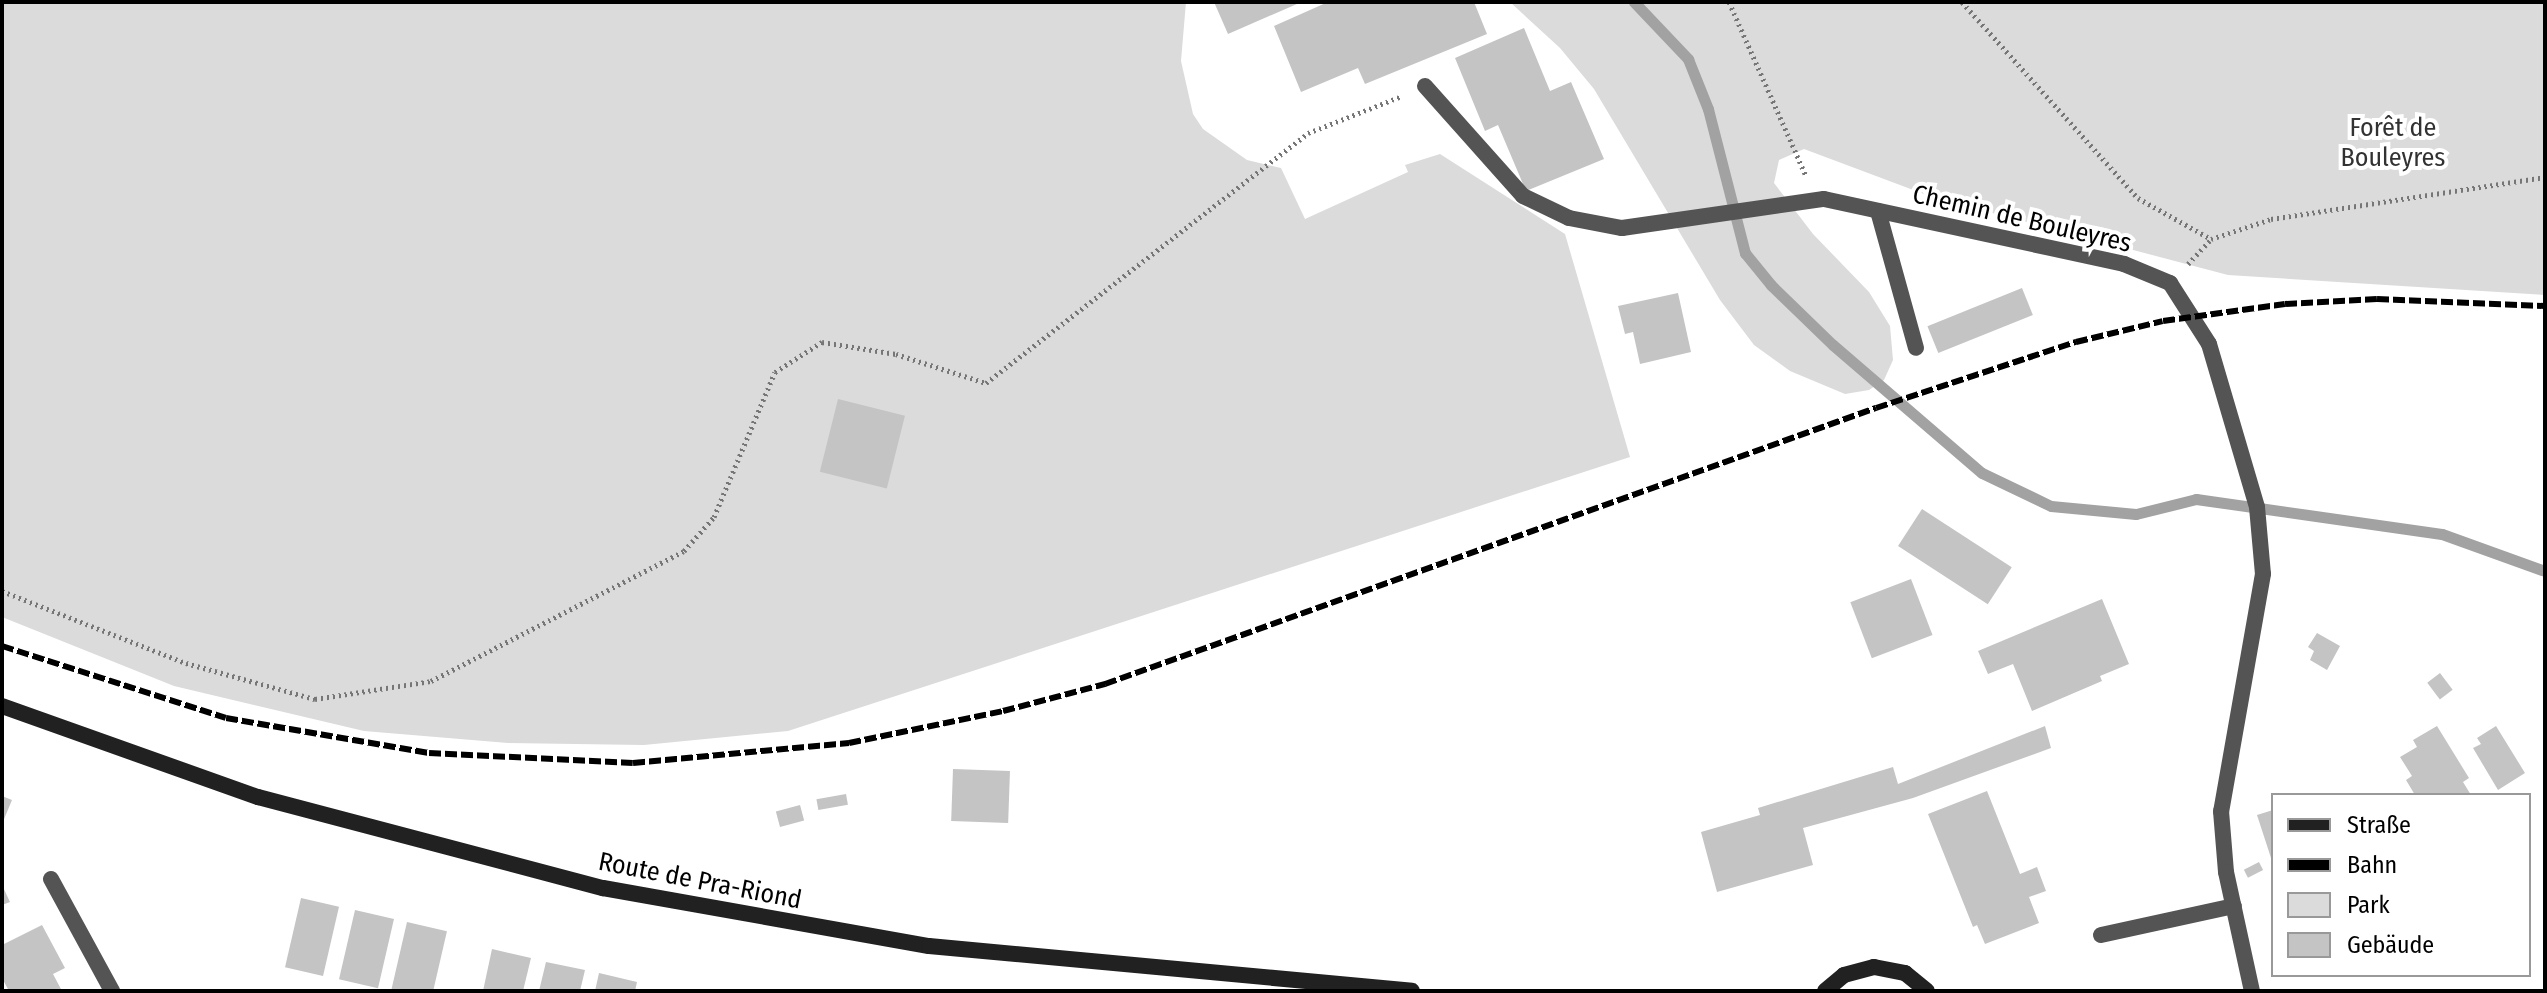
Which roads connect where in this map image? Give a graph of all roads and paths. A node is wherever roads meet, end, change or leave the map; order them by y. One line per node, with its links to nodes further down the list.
1 (1729, 2): 5 (path)
2 (1962, 2): 7 (path)
3 (1425, 86): 5 (street, Chemin de Bouleyres); 10 (path)
4 (2545, 177): 7 (path)
5 (1824, 199): 6 (street, Chemin de Bouleyres)
6 (1878, 211): 8 (street, Chemin de Bouleyres); 9 (street)
7 (2211, 239): 8 (path)
8 (2170, 283): 13 (street)
9 (1916, 348)
10 (2, 591)
11 (2, 706): 17 (main road, Route de Pra-Riond)
12 (51, 879): 16 (street)
13 (2234, 906): 14 (street); 19 (street)
14 (2101, 935)
15 (1824, 990): 18 (main road)
16 (112, 991)
17 (1412, 991)
18 (1927, 991)
19 (2252, 991)

